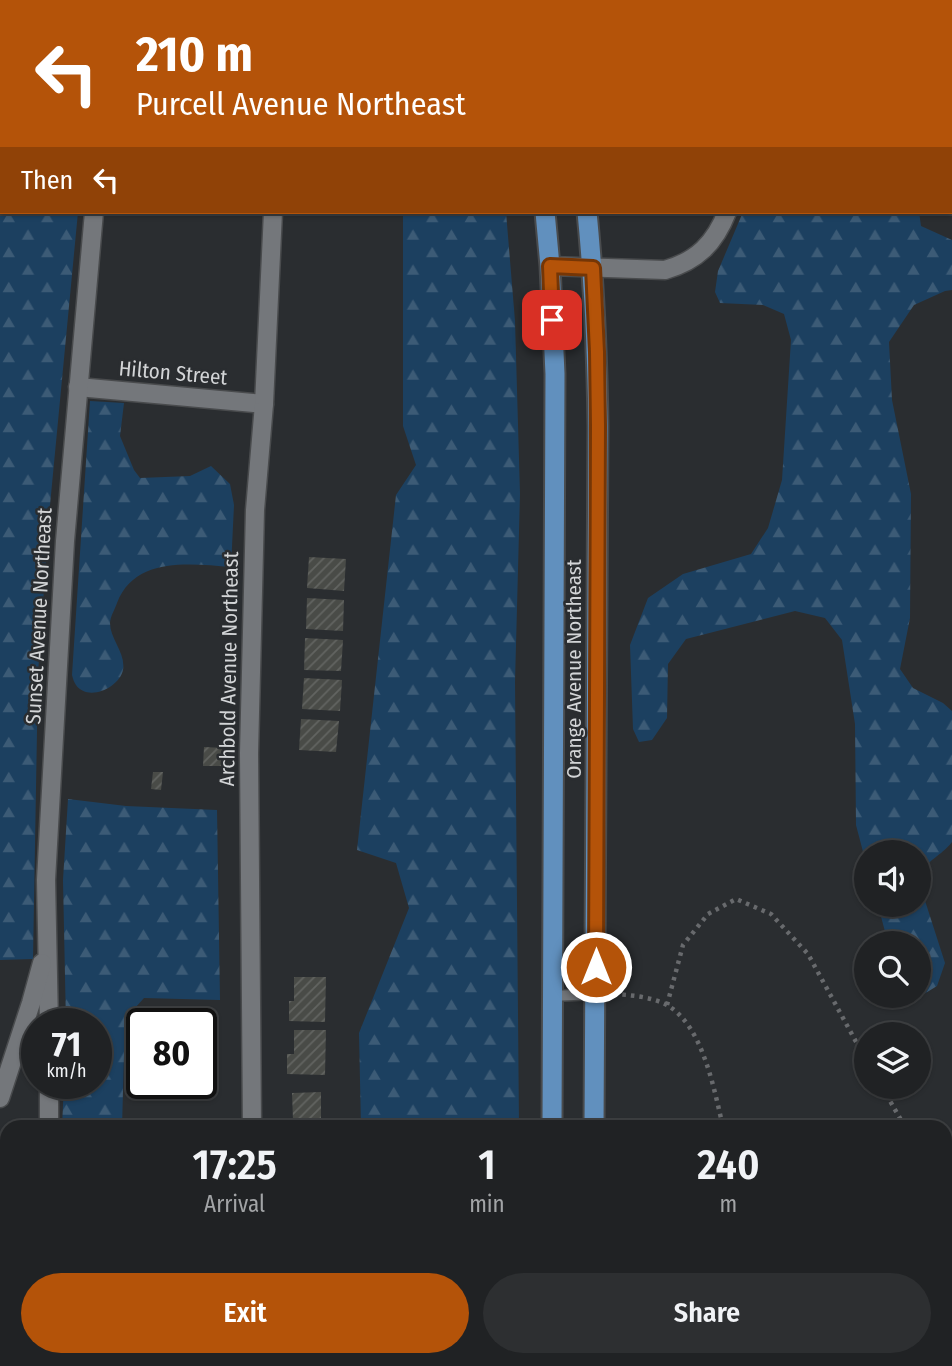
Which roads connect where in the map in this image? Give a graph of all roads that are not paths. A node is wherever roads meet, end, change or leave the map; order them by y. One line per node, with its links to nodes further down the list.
1 (94, 214): 8 (street, Sunset Avenue Northeast)
2 (273, 214): 9 (street, Archbold Avenue Northeast)
3 (545, 214): 6 (highway, Orange Avenue Northeast)
4 (587, 214): 7 (highway, Orange Avenue Northeast)
5 (726, 214): 7 (street)
6 (550, 266): 7 (street); 12 (highway, Orange Avenue Northeast)
7 (593, 268): 11 (highway, Orange Avenue Northeast)
8 (78, 387): 9 (street, Hilton Street); 10 (street, Sunset Avenue Northeast)
9 (264, 404): 17 (street, Archbold Avenue Northeast)
10 (47, 943): 13 (street, Sunset Avenue Northeast); 14 (street)
11 (596, 994): 12 (lane); 19 (highway, Orange Avenue Northeast)
12 (552, 996): 18 (highway, Orange Avenue Northeast)
13 (49, 1008)
14 (0, 1098)
15 (49, 1099): 16 (street)
16 (49, 1120)
17 (252, 1120)
18 (552, 1120)
19 (594, 1120)

